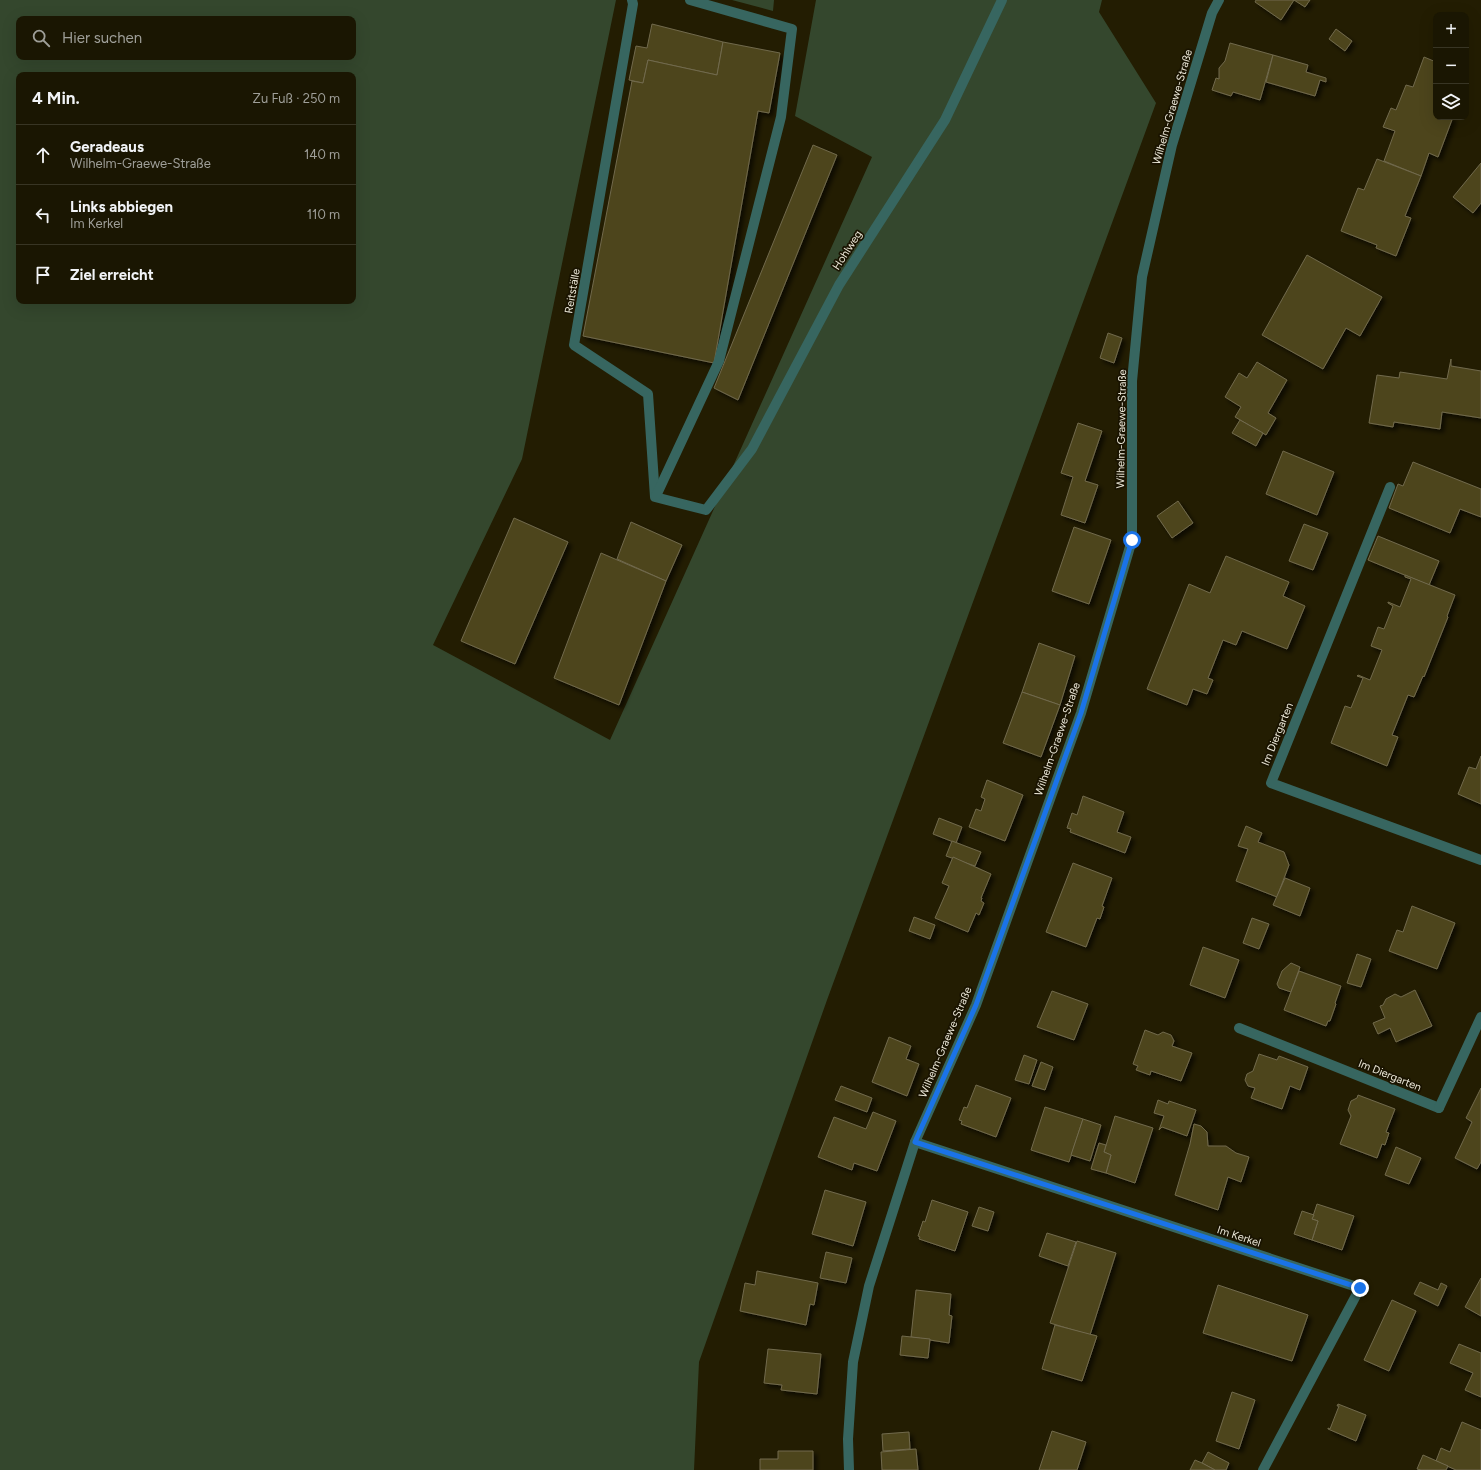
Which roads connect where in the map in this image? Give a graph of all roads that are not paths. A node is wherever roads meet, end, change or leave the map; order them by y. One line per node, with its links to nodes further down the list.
1 (632, 0): 6 (street, Reitställe)
2 (690, 0): 6 (street)
3 (1002, 0): 6 (street, Hohlweg)
4 (1219, 0): 10 (street, Wilhelm-Graewe-Straße)
5 (1390, 487): 7 (street, Im Diergarten)
6 (655, 498)
7 (1481, 860)
8 (1481, 1017): 9 (street, Im Diergarten)
9 (1239, 1028)
10 (915, 1142): 11 (street, Wilhelm-Graewe-Straße); 12 (street, Im Kerkel)
11 (849, 1470)
12 (1263, 1470)

